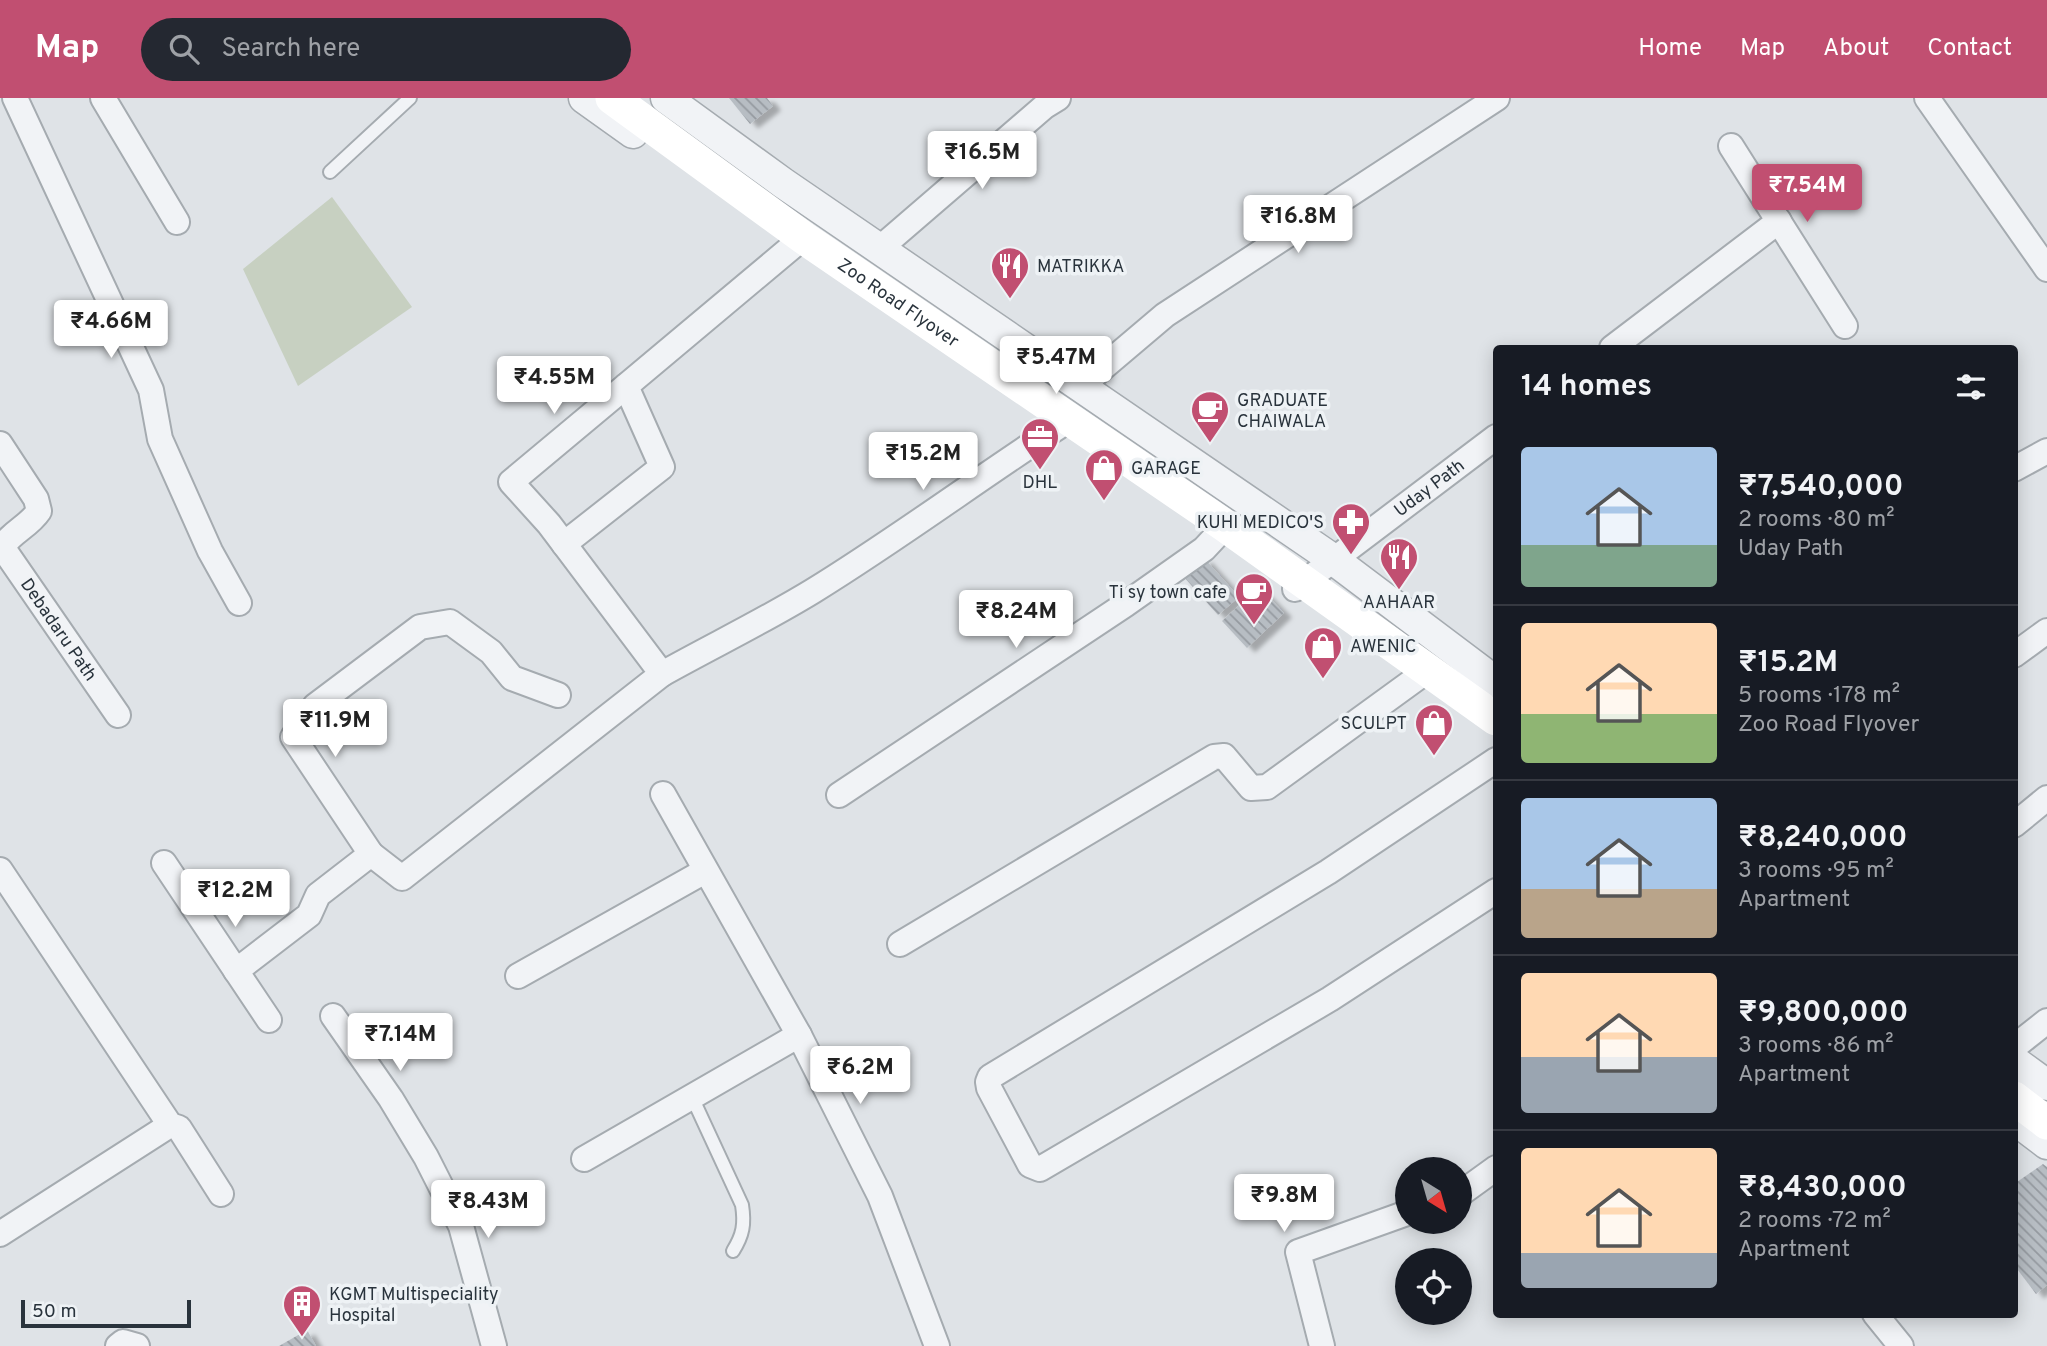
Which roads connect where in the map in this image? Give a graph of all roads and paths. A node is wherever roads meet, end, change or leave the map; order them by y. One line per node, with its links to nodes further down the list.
1 (15, 98): 32 (street)
2 (103, 98): 15 (street)
3 (410, 98): 13 (lane)
4 (584, 98): 11 (street)
5 (612, 98): 41 (main road, Zoo Road Flyover, bridge)
6 (645, 98): 39 (main road, Zoo Road Flyover)
7 (665, 98): 11 (street); 17 (street)
8 (1058, 98): 17 (street)
9 (1497, 98): 22 (street)
10 (1927, 98): 18 (street)
11 (636, 135): 16 (street)
12 (1731, 146): 14 (street)
13 (330, 172)
14 (1779, 221): 19 (street); 20 (street)
15 (177, 222)
16 (793, 246): 21 (street); 23 (street)
17 (879, 249): 22 (street)
18 (2047, 269)
19 (1845, 326)
20 (1616, 345)
21 (626, 386): 29 (street); 29 (street)
22 (1080, 387): 30 (street)
23 (1058, 427): 28 (street); 35 (street)
24 (1493, 439): 30 (street, Uday Path)
25 (0, 444): 40 (street, Debadaru Path)
26 (2047, 451): 27 (street)
27 (2018, 467)
28 (1218, 534): 31 (street); 45 (street)
29 (564, 544): 35 (street)
30 (1334, 560): 31 (street, Uday Path); 37 (street)
31 (1295, 589): 36 (street)
32 (239, 603)
33 (2047, 631): 34 (street)
34 (2018, 651)
35 (662, 674): 48 (street)
36 (1417, 678): 42 (street); 53 (street)
37 (1493, 680)
38 (558, 695): 48 (street)
39 (1493, 696)
40 (118, 715)
41 (1493, 717)
42 (1493, 734)
43 (1493, 762): 52 (street)
44 (663, 794): 51 (street)
45 (839, 795)
46 (2047, 798): 47 (street)
47 (2018, 822)
48 (371, 854): 54 (street)
49 (164, 863): 54 (street)
50 (0, 870): 69 (street)
51 (705, 871): 55 (street); 59 (street)
52 (1493, 893)
53 (900, 944)
54 (236, 971): 57 (street)
55 (518, 975)
56 (333, 1016): 81 (street)
57 (269, 1020)
58 (2047, 1021): 60 (street)
59 (799, 1035): 64 (street); 82 (street)
60 (2018, 1044)
61 (2018, 1064): 63 (street)
62 (2018, 1080): 66 (main road)
63 (2047, 1085)
64 (692, 1097): 71 (street); 77 (lane)
65 (2018, 1101): 68 (main road)
66 (2047, 1102)
67 (2018, 1122): 70 (street)
68 (2047, 1123)
69 (170, 1125): 74 (street); 76 (street)
70 (2047, 1144)
71 (584, 1159)
72 (1493, 1170): 73 (street)
73 (1472, 1185)
74 (221, 1194)
75 (1395, 1217): 83 (street)
76 (0, 1234)
77 (733, 1251)
78 (1878, 1318): 84 (street)
79 (118, 1346): 80 (street)
80 (137, 1346)
81 (494, 1346)
82 (937, 1346)
83 (1322, 1346)
84 (1901, 1346)

